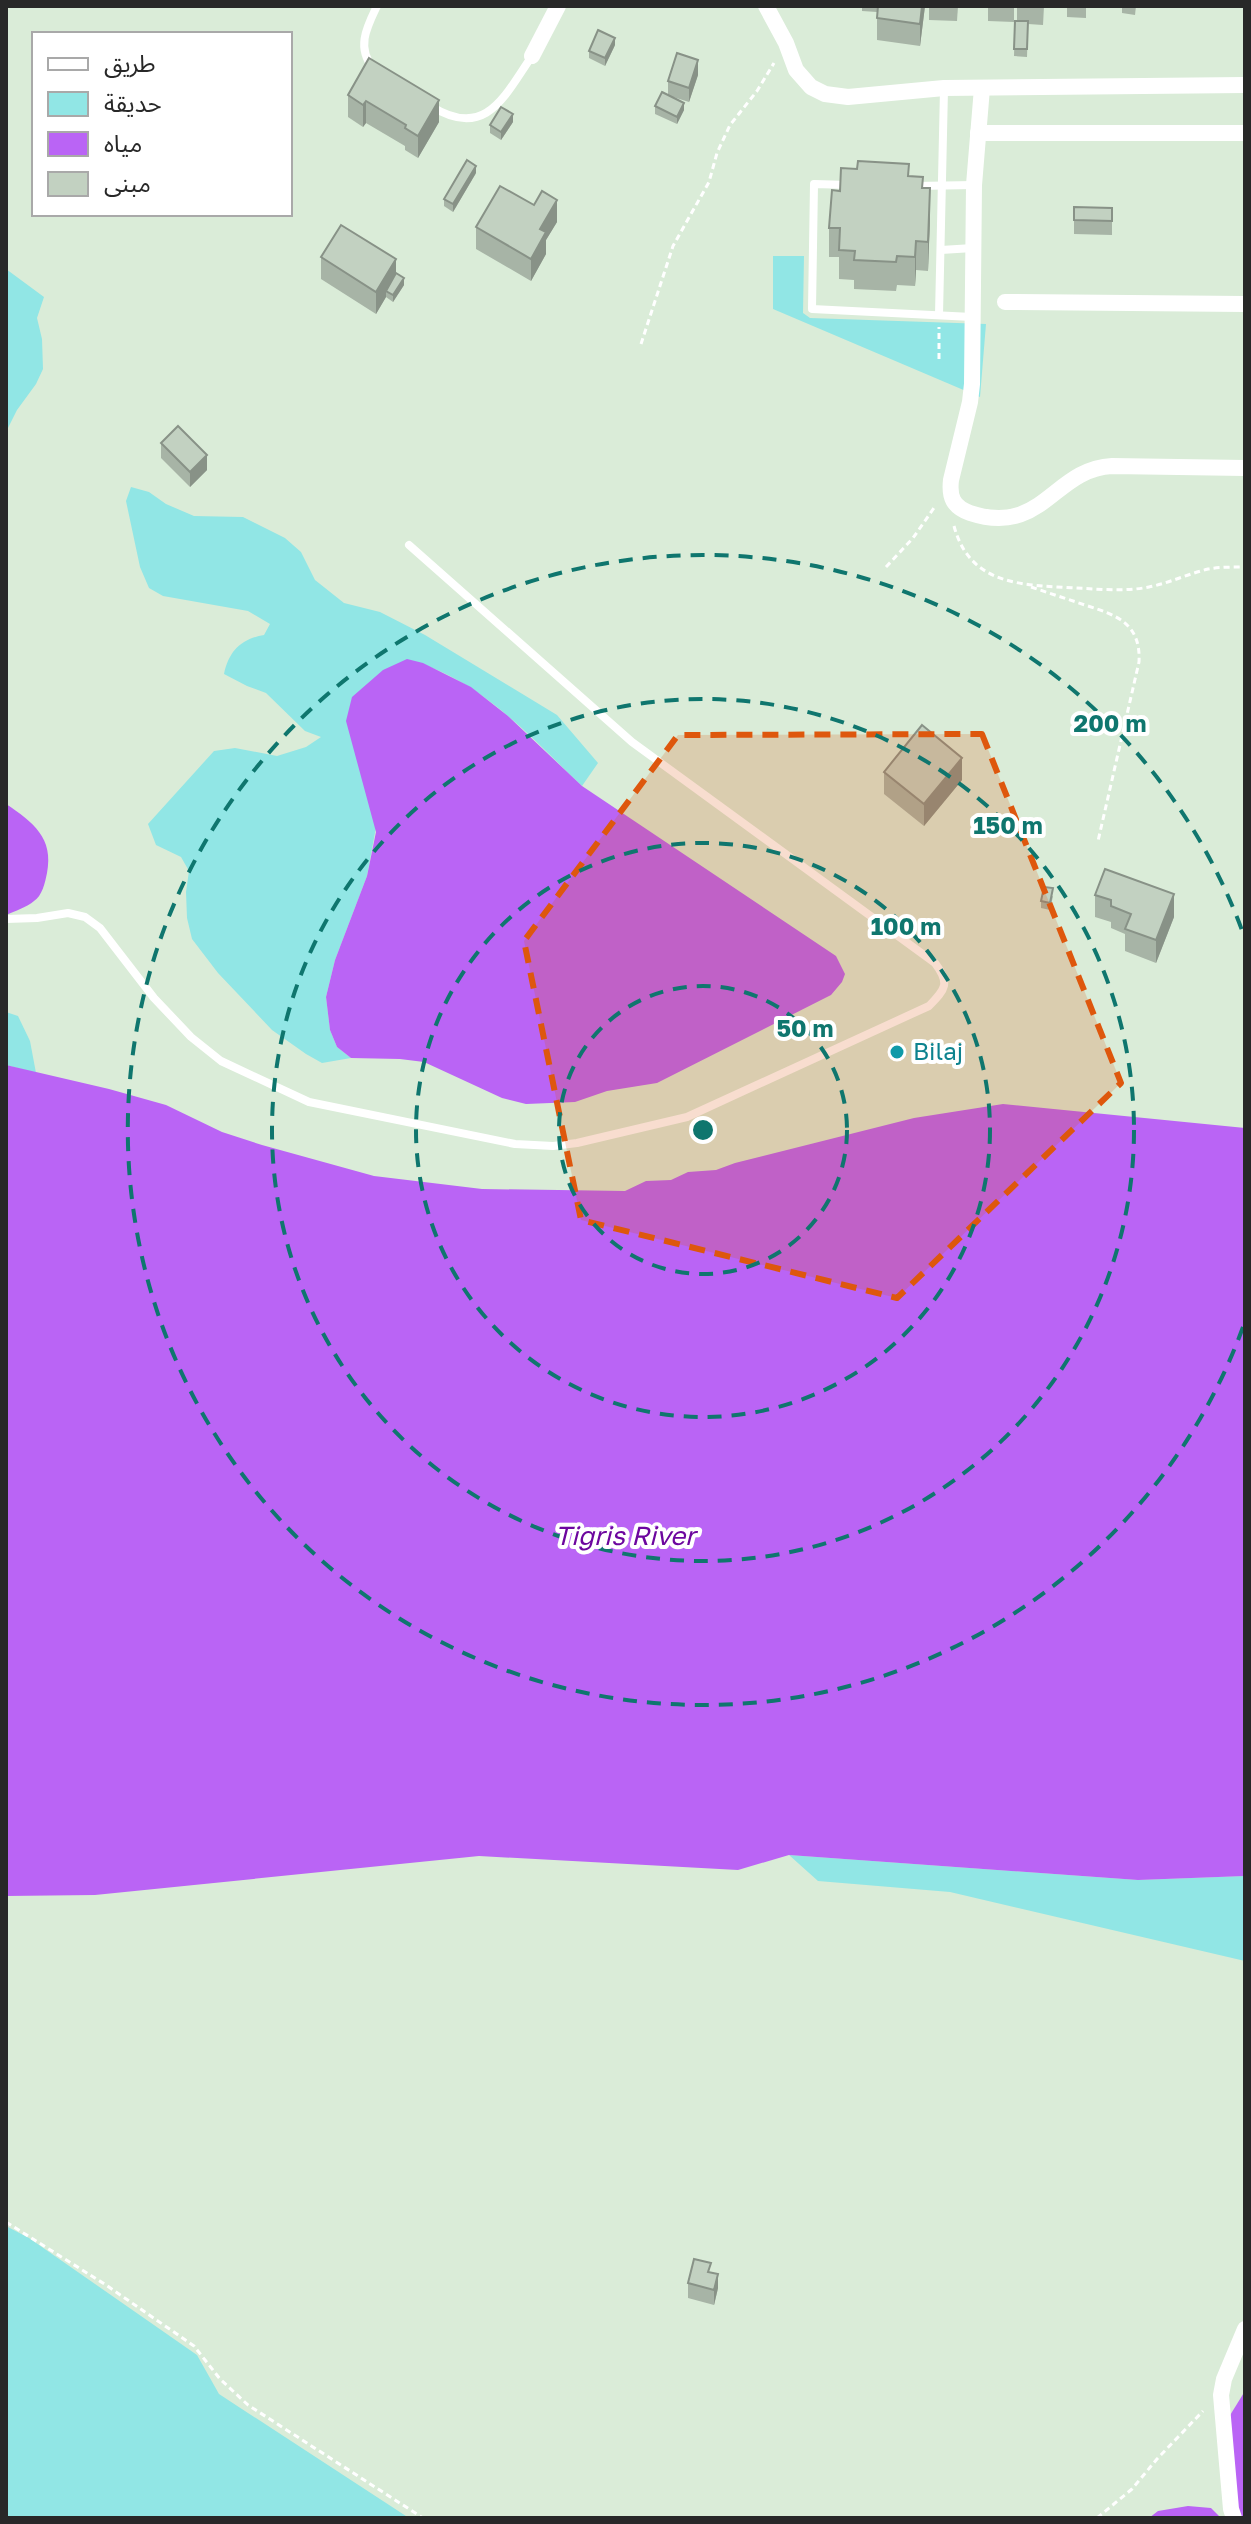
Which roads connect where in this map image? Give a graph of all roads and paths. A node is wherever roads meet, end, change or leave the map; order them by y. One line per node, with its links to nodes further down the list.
1 (377, 6): 6 (lane)
2 (558, 6): 5 (street)
3 (766, 6): 4 (street)
4 (786, 43): 8 (street); 23 (path)
5 (532, 56): 10 (lane)
6 (386, 77)
7 (1245, 85): 9 (street)
8 (944, 88): 9 (street); 16 (lane)
9 (982, 88): 11 (street)
10 (420, 99)
11 (978, 133): 12 (street); 14 (street)
12 (1245, 133)
13 (857, 185): 21 (lane)
14 (974, 185): 16 (lane); 17 (street)
15 (900, 186): 16 (lane)
16 (942, 187): 18 (lane)
17 (973, 248): 18 (lane); 22 (street)
18 (941, 250): 21 (lane)
19 (1005, 302): 20 (street)
20 (1245, 304)
21 (939, 315): 22 (lane); 24 (path)
22 (972, 317): 26 (street)
23 (641, 344)
24 (939, 359)
25 (1245, 468): 26 (street)
26 (944, 504): 28 (path); 30 (path)
27 (409, 545): 32 (lane)
28 (886, 567)
29 (1245, 567): 30 (path)
30 (1028, 586): 31 (path)
31 (1098, 841)
32 (6, 919)
33 (6, 2222): 36 (path)
34 (1245, 2329): 35 (street)
35 (1221, 2395): 37 (path); 38 (street)
36 (423, 2518)
37 (1097, 2518)
38 (1234, 2518)

